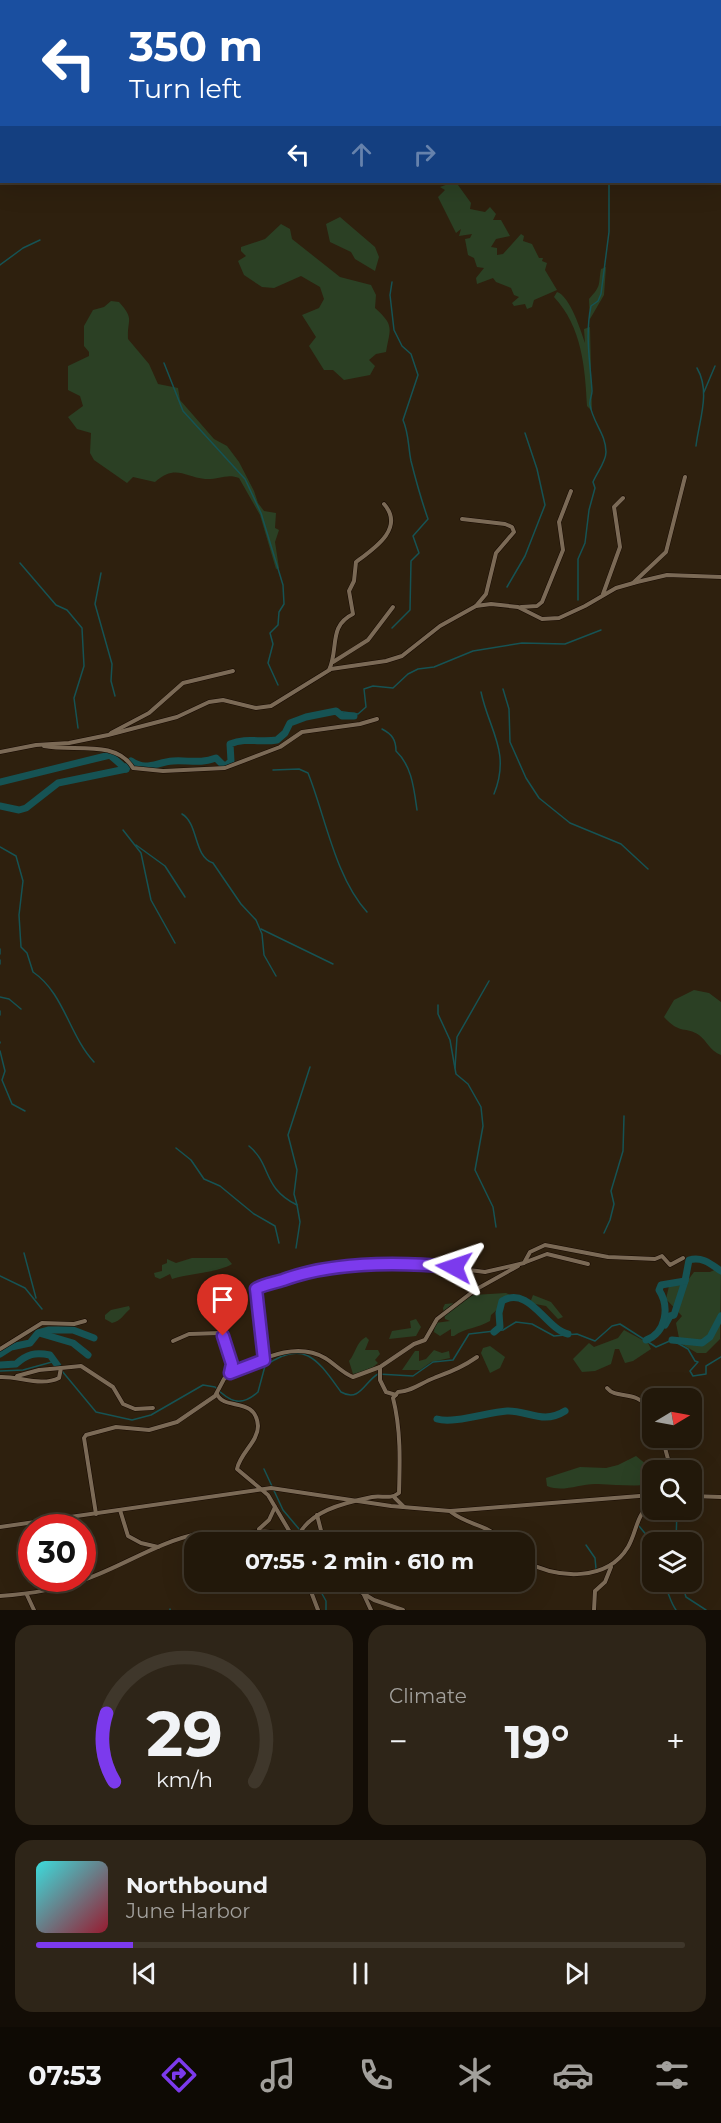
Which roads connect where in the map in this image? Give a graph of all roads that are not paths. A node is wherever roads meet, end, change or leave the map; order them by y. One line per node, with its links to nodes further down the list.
1 (685, 477): 7 (street)
2 (572, 491): 11 (street)
3 (623, 498): 8 (street)
4 (384, 504): 12 (street)
5 (462, 519): 9 (street)
6 (721, 577): 7 (street)
7 (633, 583): 8 (street)
8 (603, 595): 11 (street)
9 (476, 606): 11 (street); 13 (street)
10 (393, 607): 12 (street)
11 (518, 607)
12 (332, 662): 13 (street)
13 (328, 670): 16 (street)
14 (233, 671): 16 (street)
15 (377, 719): 17 (street)
16 (105, 736): 17 (street)
17 (37, 745): 18 (street)
18 (0, 752)
19 (683, 1258): 20 (street)
20 (524, 1263): 21 (street); 26 (street); 27 (street)
21 (588, 1264)
22 (85, 1321): 24 (street)
23 (173, 1341): 29 (street)
24 (0, 1349)
25 (477, 1357): 34 (street)
26 (264, 1360): 27 (street); 29 (street)
27 (380, 1367): 34 (street)
28 (61, 1368): 30 (street); 30 (street); 36 (street)
29 (230, 1373): 33 (street)
30 (16, 1376): 31 (street)
31 (0, 1377)
32 (607, 1388): 35 (street)
33 (217, 1393): 37 (street); 48 (street)
34 (396, 1395): 40 (street)
35 (642, 1400)
36 (153, 1408)
37 (260, 1490): 42 (street); 43 (street); 45 (street)
38 (642, 1496): 46 (street)
39 (702, 1496): 41 (street)
40 (394, 1497): 42 (street); 44 (street)
41 (721, 1497)
42 (359, 1502): 44 (street); 49 (street)
43 (274, 1506): 52 (street); 54 (street)
44 (405, 1508): 46 (street)
45 (120, 1510): 48 (street); 58 (street)
46 (450, 1511): 57 (street)
47 (642, 1513): 60 (street)
48 (96, 1514)
49 (317, 1515): 55 (street); 56 (street)
50 (18, 1525): 51 (street)
51 (0, 1527)
52 (256, 1531): 53 (street); 58 (street)
53 (269, 1532)
54 (290, 1532)
55 (300, 1532)
56 (321, 1532)
57 (494, 1532)
58 (159, 1547): 64 (street)
59 (535, 1566): 60 (street)
60 (611, 1566): 70 (street)
61 (312, 1592): 67 (street)
62 (360, 1592): 68 (street)
63 (362, 1592): 69 (street)
64 (26, 1595): 65 (street); 66 (street)
65 (0, 1596)
66 (34, 1610)
67 (318, 1610)
68 (371, 1610)
69 (403, 1610)
70 (594, 1610)

